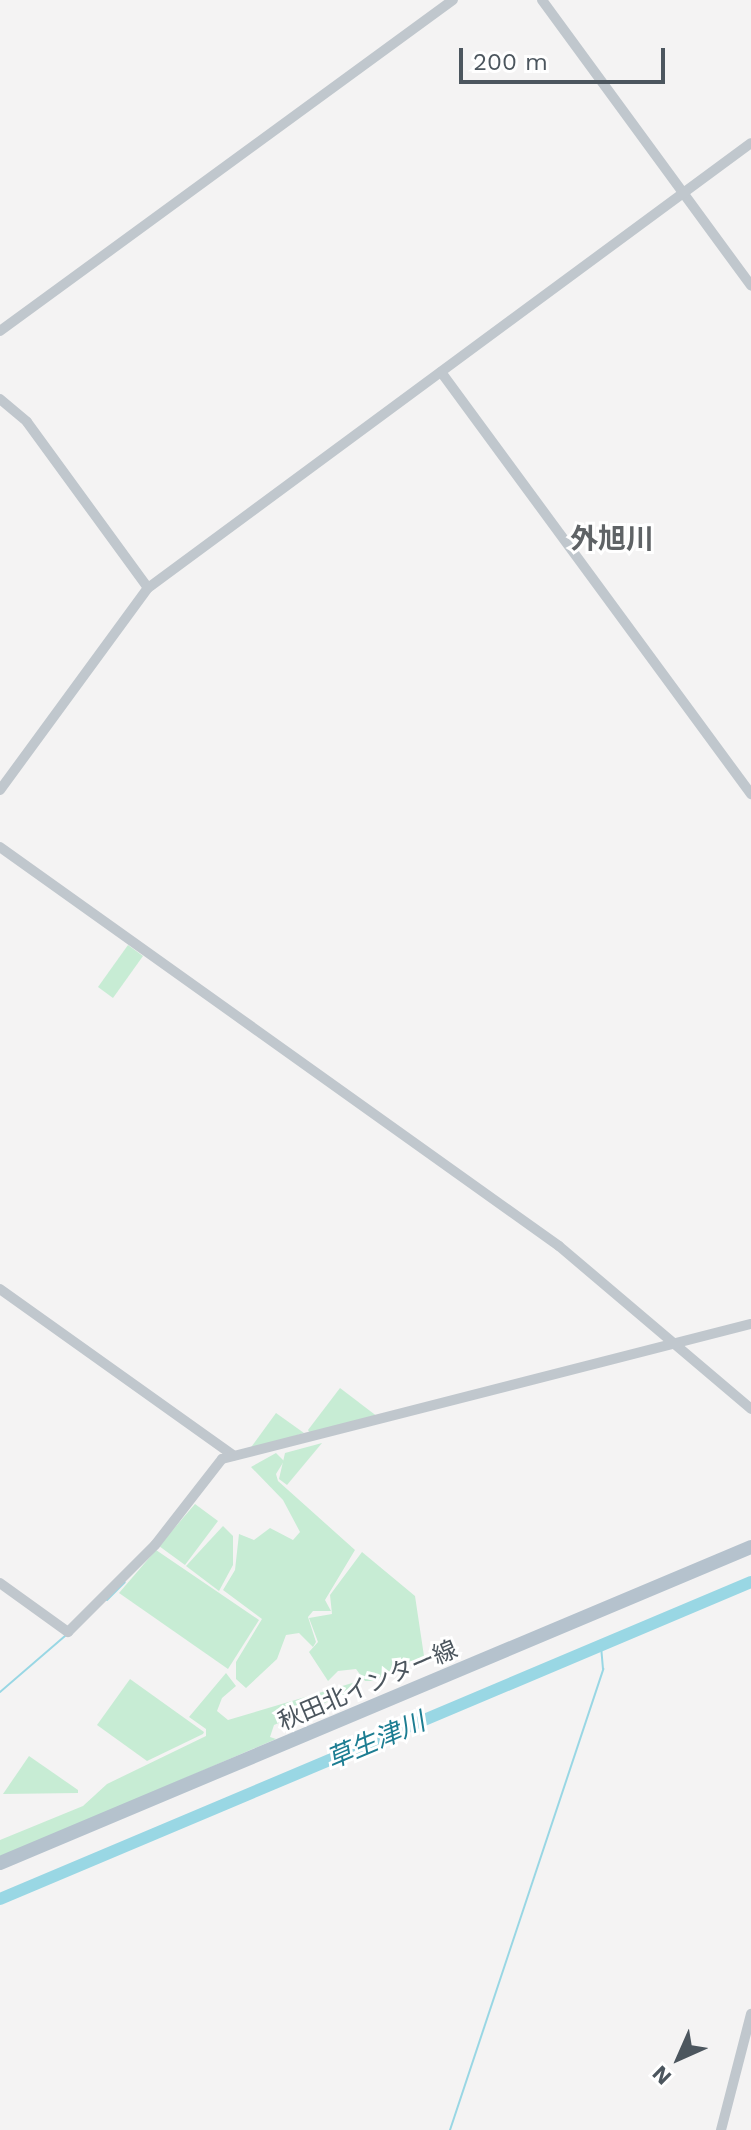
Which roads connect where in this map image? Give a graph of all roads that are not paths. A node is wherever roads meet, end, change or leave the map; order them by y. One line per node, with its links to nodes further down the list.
1 (453, 0): 6 (street)
2 (542, 0): 4 (street)
3 (751, 143): 4 (street)
4 (683, 193): 5 (street); 7 (street)
5 (751, 286)
6 (0, 331)
7 (441, 372): 9 (street); 11 (street)
8 (0, 399): 9 (street)
9 (148, 588): 10 (street)
10 (0, 790)
11 (751, 794)
12 (0, 847): 15 (street)
13 (0, 1289): 17 (street)
14 (751, 1324): 15 (street)
15 (675, 1346): 16 (street); 17 (street)
16 (751, 1409)
17 (234, 1456): 19 (street)
18 (751, 1547): 20 (main road, 秋田北インター線)
19 (0, 1583)
20 (0, 1863)
21 (751, 2014): 22 (street)
22 (721, 2130)

